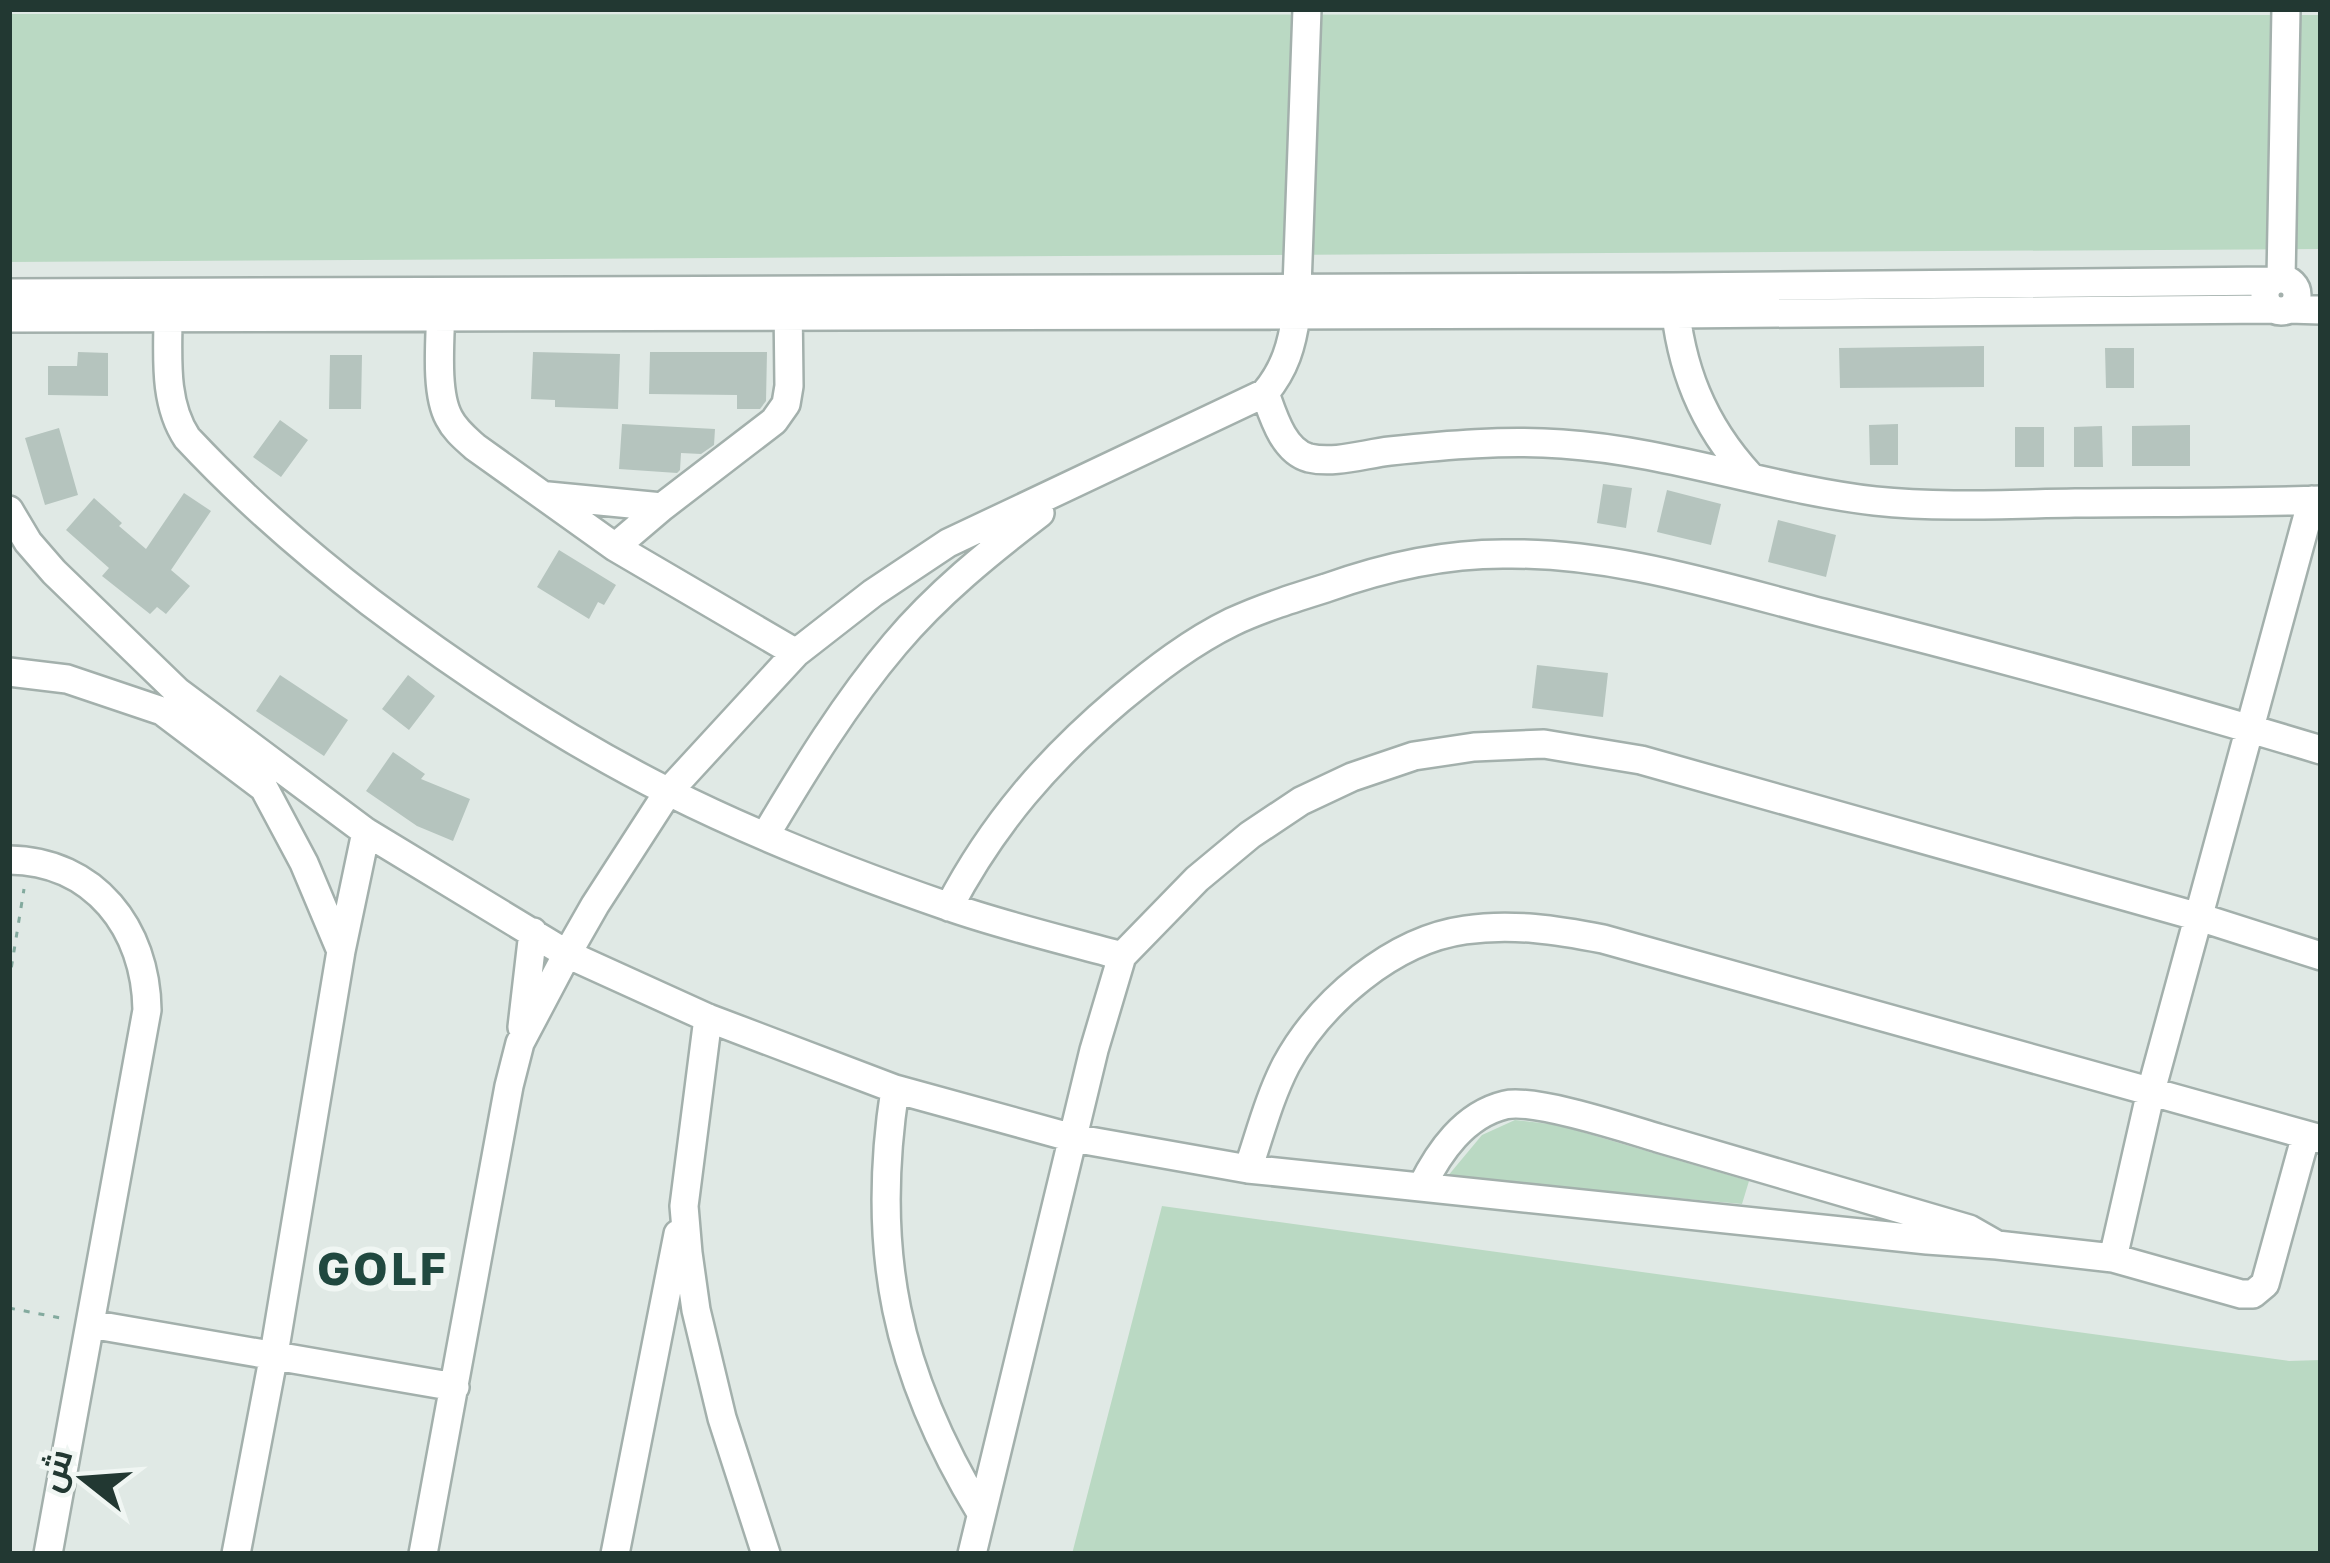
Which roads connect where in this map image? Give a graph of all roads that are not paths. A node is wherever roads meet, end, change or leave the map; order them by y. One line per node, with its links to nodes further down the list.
1 (1307, 9): 7 (street)
2 (2286, 9): 4 (street)
3 (2321, 281): 4 (street)
4 (2280, 292): 6 (street); 11 (street)
5 (9, 293): 10 (street)
6 (1674, 300): 7 (street); 14 (street)
7 (1296, 301): 8 (street); 13 (street)
8 (788, 303): 9 (street); 18 (street)
9 (441, 304): 10 (street); 16 (street)
10 (168, 305): 12 (street); 27 (street)
11 (2321, 310)
12 (9, 318)
13 (1265, 393): 14 (street); 15 (street)
14 (1750, 476): 17 (street)
15 (1081, 481): 21 (street); 29 (street)
16 (543, 496): 18 (street); 20 (street)
17 (2316, 500): 24 (street)
18 (662, 507): 20 (street)
19 (9, 510): 23 (street)
20 (615, 547): 21 (street)
21 (796, 653): 27 (street)
22 (9, 672): 23 (street)
23 (170, 701): 26 (street)
24 (2252, 729): 25 (street); 31 (street); 32 (street)
25 (2321, 750)
26 (272, 778): 28 (street); 34 (street)
27 (668, 792): 29 (street); 35 (street)
28 (366, 832): 33 (street); 34 (street)
29 (765, 836): 31 (street)
30 (19, 861): 49 (street)
31 (949, 907): 36 (street)
32 (2199, 917): 36 (street); 37 (street); 41 (street)
33 (533, 932): 35 (street); 39 (street)
34 (341, 951): 50 (street)
35 (567, 954): 38 (street); 39 (street)
36 (1122, 956): 43 (street)
37 (2321, 956)
38 (708, 1018): 40 (street); 46 (street)
39 (520, 1043): 51 (street)
40 (895, 1088): 43 (street); 52 (street)
41 (2151, 1091): 42 (street); 44 (street); 48 (street)
42 (2314, 1137): 48 (street)
43 (1073, 1138): 44 (street); 52 (street)
44 (1248, 1169): 45 (street)
45 (1422, 1186): 47 (street); 47 (street)
46 (684, 1206): 56 (street); 57 (street)
47 (1997, 1245): 48 (street)
48 (2113, 1258)
49 (90, 1324): 50 (street); 53 (street)
50 (274, 1354): 51 (street); 54 (street)
51 (455, 1387): 55 (street)
52 (981, 1513): 58 (street)
53 (48, 1554)
54 (236, 1554)
55 (423, 1554)
56 (615, 1554)
57 (766, 1554)
58 (972, 1554)

